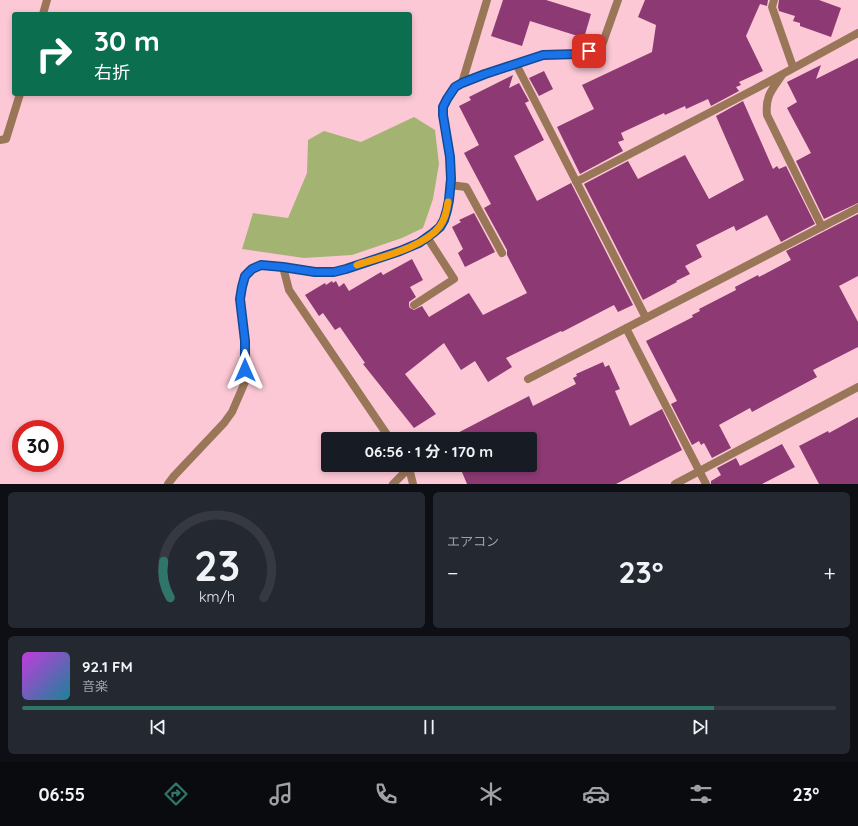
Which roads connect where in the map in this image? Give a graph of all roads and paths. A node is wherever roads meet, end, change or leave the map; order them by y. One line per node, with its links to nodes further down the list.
1 (47, 0): 5 (street)
2 (487, 0): 10 (street)
3 (618, 0): 7 (street)
4 (774, 0): 8 (street)
5 (44, 12)
6 (858, 33): 8 (street)
7 (516, 64): 10 (street); 13 (street)
8 (793, 67): 9 (street)
9 (784, 73): 13 (street); 16 (street)
10 (462, 83): 14 (street)
11 (19, 96): 12 (street)
12 (0, 140)
13 (576, 182): 21 (street)
14 (450, 185): 17 (street); 18 (street)
15 (858, 208): 16 (street)
16 (822, 227): 21 (street)
17 (427, 237): 19 (street); 20 (street)
18 (502, 253)
19 (283, 267): 25 (street); 29 (street)
20 (414, 305)
21 (646, 318): 22 (street)
22 (626, 328): 23 (street); 26 (street)
23 (528, 379)
24 (858, 387): 26 (street)
25 (385, 432)
26 (699, 471): 32 (street); 33 (street)
27 (403, 472): 30 (street)
28 (410, 472): 31 (street)
29 (168, 484)
30 (393, 484)
31 (413, 484)
32 (675, 484)
33 (706, 484)

